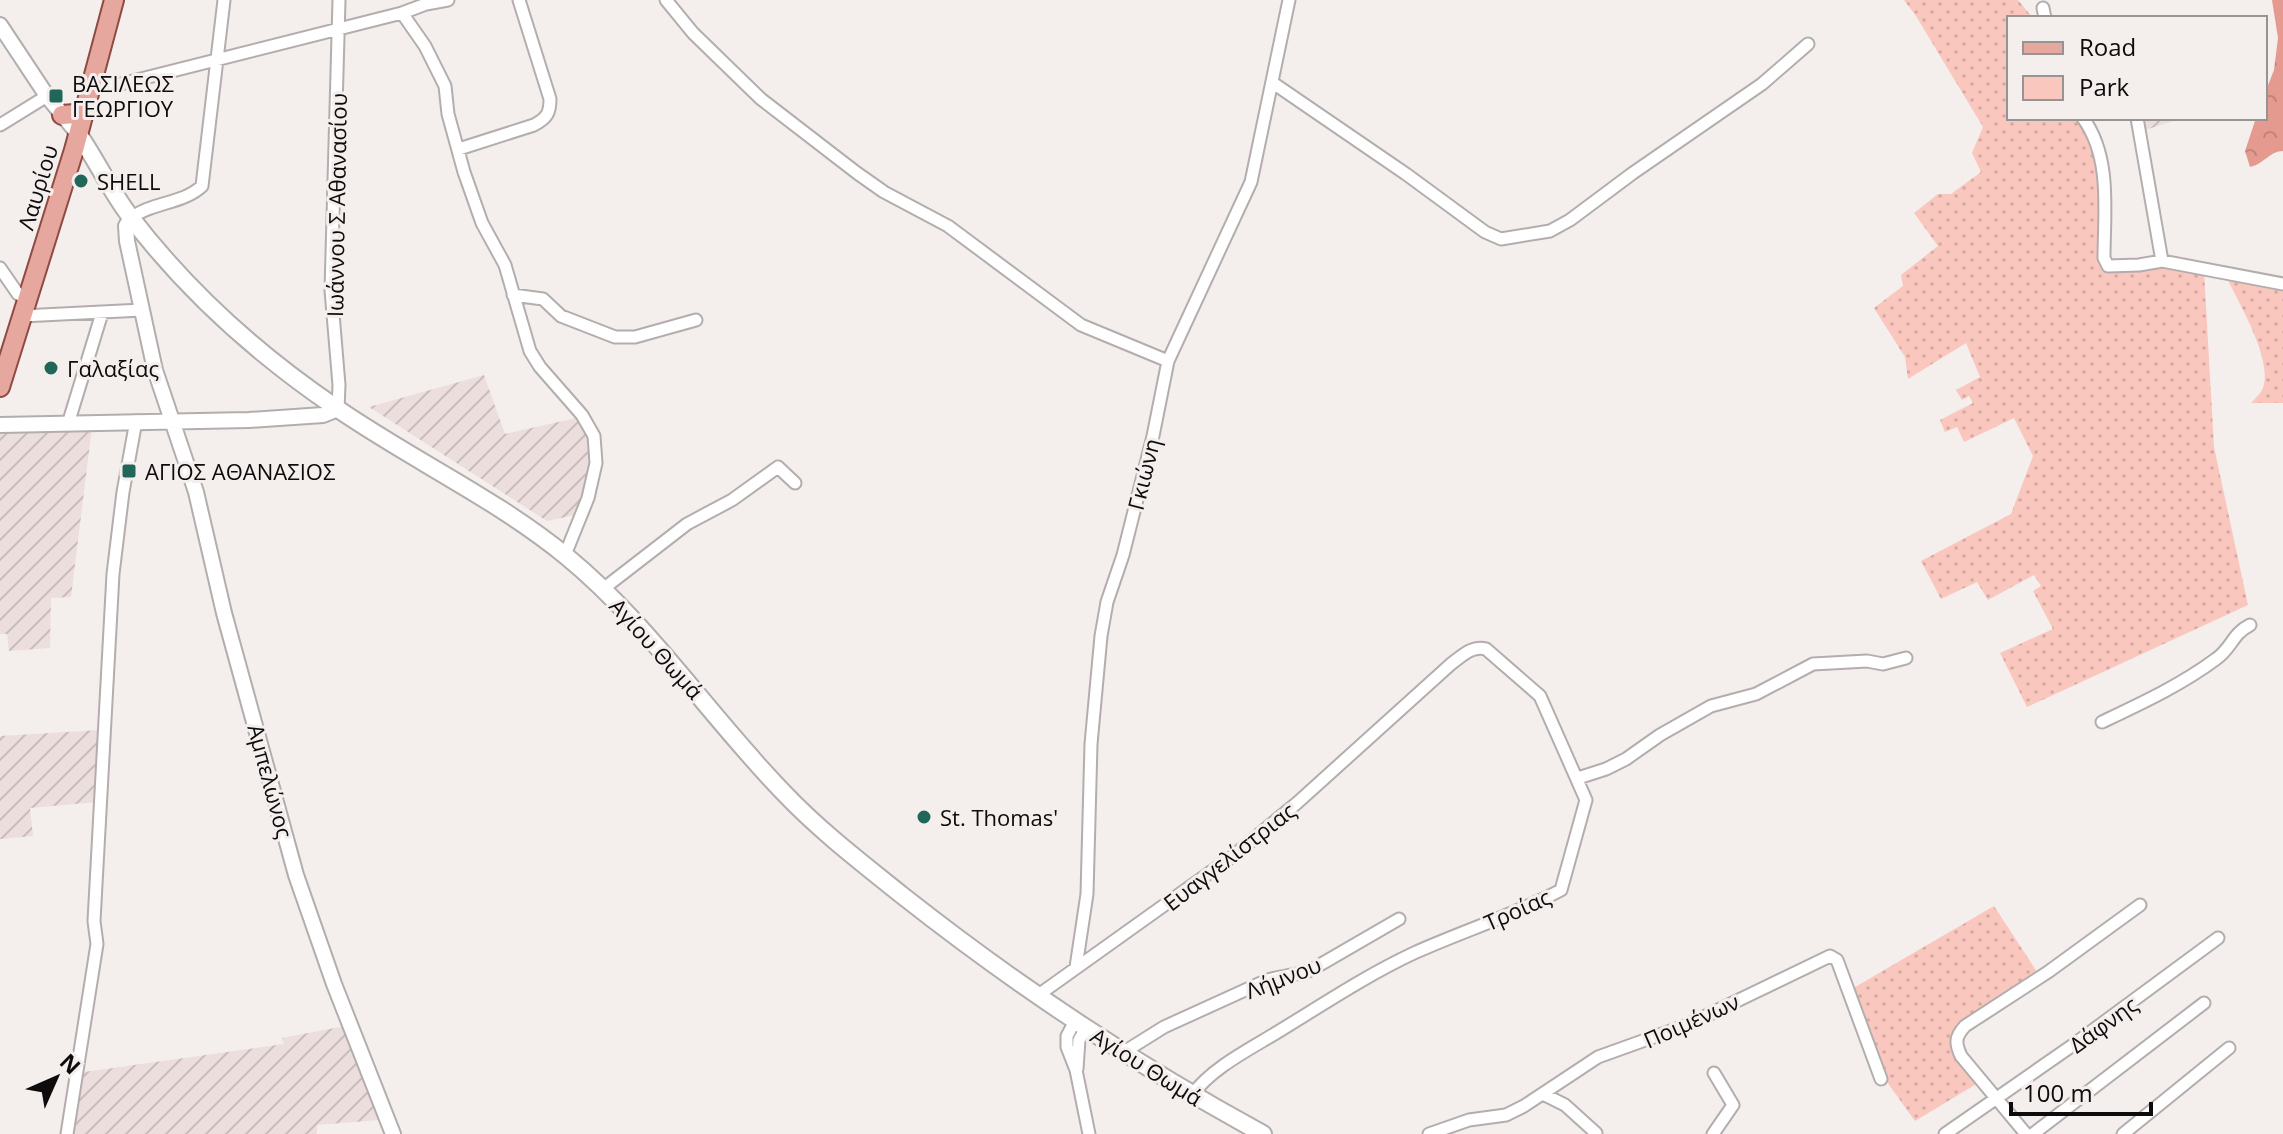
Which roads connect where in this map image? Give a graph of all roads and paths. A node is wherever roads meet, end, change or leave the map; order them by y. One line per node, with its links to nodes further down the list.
1 (114, 0): 13 (main road, Λαυρίου)
2 (224, 0): 12 (street)
3 (339, 0): 10 (street, Ιωάννου Σ Αθανασίου)
4 (448, 0): 8 (street)
5 (519, 0): 22 (street)
6 (666, 0): 32 (street)
7 (1289, 0): 14 (street, Γκιώνη)
8 (402, 13): 10 (street); 22 (street)
9 (0, 25): 15 (street)
10 (337, 30): 12 (street); 34 (street, Ιωάννου Σ Αθανασίου)
11 (1808, 44): 14 (street)
12 (218, 58): 13 (street); 23 (street)
13 (93, 82): 16 (main road, Λαυρίου)
14 (1273, 83): 32 (street, Γκιώνη)
15 (47, 96): 17 (street); 20 (street)
16 (86, 109): 17 (main road); 21 (main road, Λαυρίου)
17 (62, 115): 21 (street)
18 (2084, 120): 24 (street)
19 (2137, 120): 24 (street)
20 (0, 125)
21 (79, 135): 23 (main road, Αγίου Θωμά); 28 (main road, Λαυρίου)
22 (459, 149): 27 (street)
23 (131, 218): 29 (street); 34 (main road, Αγίου Θωμά)
24 (2162, 261): 26 (street)
25 (0, 268): 28 (street)
26 (2283, 284)
27 (513, 295): 31 (street); 40 (street)
28 (25, 308): 30 (street); 33 (main road, Λαυρίου)
29 (142, 310): 30 (street); 35 (street, Αμπελώνος)
30 (102, 313): 37 (street)
31 (696, 320)
32 (1168, 361): 50 (street, Γκιώνη)
33 (0, 387)
34 (338, 409): 35 (street); 40 (main road, Αγίου Θωμά)
35 (171, 420): 36 (street); 63 (street, Αμπελώνος)
36 (136, 421): 37 (street); 62 (street)
37 (68, 424): 38 (street)
38 (0, 425)
39 (795, 483): 41 (street)
40 (565, 555): 41 (main road, Αγίου Θωμά)
41 (603, 589): 51 (main road, Αγίου Θωμά)
42 (2250, 625): 45 (street)
43 (1906, 658): 46 (street)
44 (1409, 701): 46 (street, Τροίας); 50 (street, Ευαγγελίστριας)
45 (2102, 722)
46 (1578, 778): 59 (street, Τροίας)
47 (2140, 905): 60 (street)
48 (1399, 919): 55 (street, Λήμνου)
49 (2218, 938): 60 (street, Δάφνης)
50 (1076, 967): 51 (street, Ευαγγελίστριας)
51 (1037, 996): 53 (main road, Αγίου Θωμά)
52 (2204, 1003): 70 (street)
53 (1081, 1025): 55 (main road, Αγίου Θωμά); 64 (street)
54 (2229, 1048): 71 (street)
55 (1124, 1052): 59 (main road, Αγίου Θωμά)
56 (1714, 1073): 67 (street)
57 (1881, 1079): 58 (street, Ποιμένων)
58 (1543, 1094): 61 (street); 66 (street, Ποιμένων)
59 (1192, 1095): 65 (main road, Αγίου Θωμά)
60 (1997, 1099): 68 (street, Δάφνης); 69 (street)
61 (1596, 1133)
62 (67, 1134)
63 (393, 1134)
64 (1089, 1134)
65 (1263, 1134)
66 (1429, 1134)
67 (1713, 1134)
68 (1945, 1134)
69 (2026, 1134)
70 (2033, 1134)
71 (2123, 1134)

